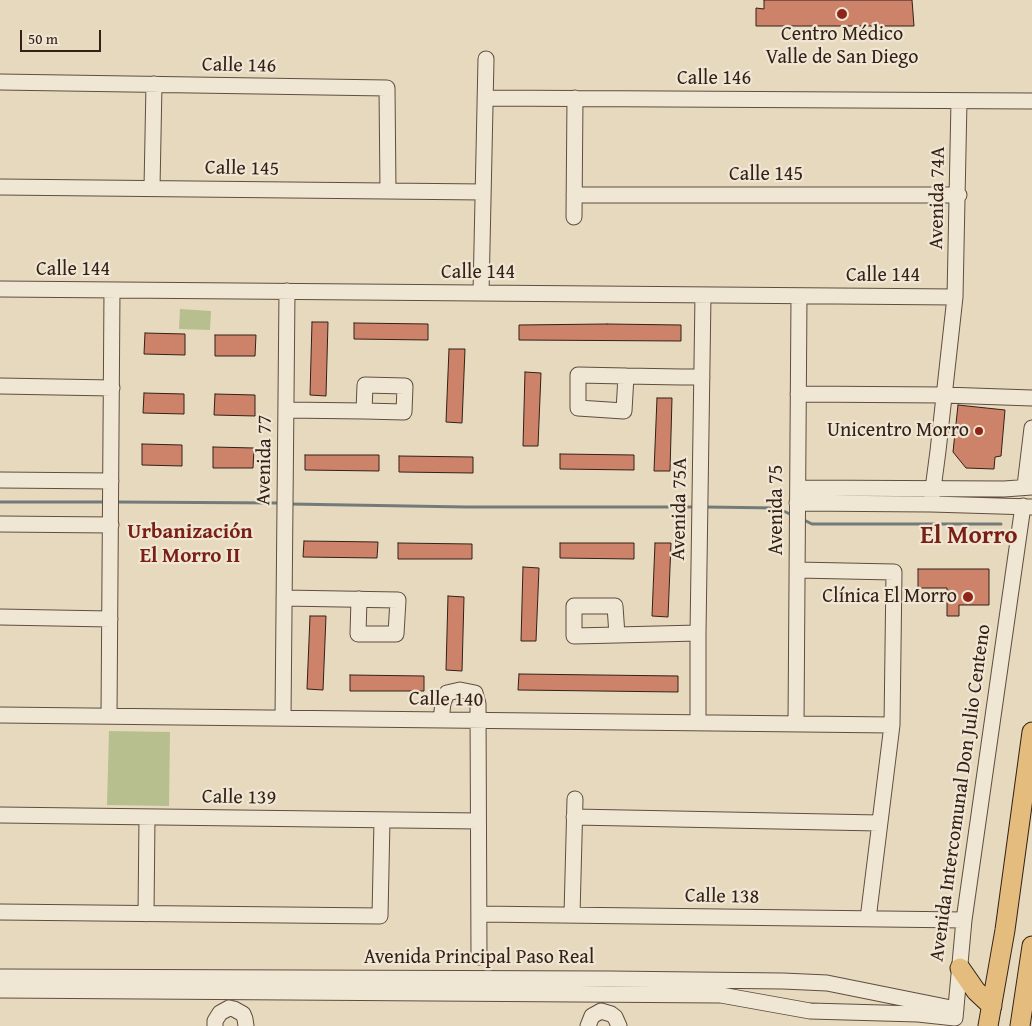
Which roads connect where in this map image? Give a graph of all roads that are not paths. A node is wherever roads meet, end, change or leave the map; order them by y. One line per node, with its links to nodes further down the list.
1 (486, 59): 4 (street)
2 (0, 82): 3 (street, Calle 146)
3 (154, 84): 9 (street); 10 (street, Calle 146)
4 (485, 98): 5 (street, Calle 146); 11 (street)
5 (575, 98): 6 (street, Calle 146); 12 (street)
6 (959, 101): 7 (street, Calle 146); 13 (street, Avenida 74A)
7 (1032, 101)
8 (0, 187): 9 (street, Calle 145)
9 (152, 188): 10 (street, Calle 145)
10 (388, 191): 11 (street, Calle 145)
11 (483, 192): 18 (street)
12 (574, 195): 13 (street, Calle 145); 14 (street)
13 (958, 195): 21 (street, Avenida 74A)
14 (574, 217)
15 (0, 289): 16 (street, Calle 144)
16 (112, 290): 17 (street, Calle 144); 25 (street)
17 (287, 291): 18 (street, Calle 144); 29 (street, Avenida 77)
18 (481, 293): 19 (street, Calle 144)
19 (703, 295): 20 (street, Calle 144); 23 (street, Avenida 75A)
20 (799, 296): 21 (street, Calle 144); 26 (street, Avenida 75)
21 (955, 297): 27 (street, Avenida 74A)
22 (626, 376): 23 (street)
23 (702, 377): 46 (street, Avenida 75A)
24 (0, 386): 25 (street)
25 (112, 388): 35 (street)
26 (798, 394): 27 (street); 37 (street, Avenida 75)
27 (944, 395): 28 (street); 36 (street, Avenida 74A)
28 (1032, 398)
29 (286, 410): 30 (street); 42 (street, Avenida 77)
30 (364, 411)
31 (1032, 428): 32 (street)
32 (1030, 468): 34 (street)
33 (0, 480): 35 (street)
34 (1028, 486): 36 (street)
35 (111, 493): 40 (street)
36 (932, 496): 37 (street); 38 (street)
37 (797, 506): 41 (street, Avenida 75)
38 (1028, 506): 69 (street, Avenida Intercomunal Don Julio Centeno)
39 (0, 524): 40 (street)
40 (110, 524): 45 (street)
41 (797, 570): 54 (street, Avenida 75); 55 (street)
42 (284, 598): 43 (street); 50 (street, Avenida 77)
43 (359, 599)
44 (0, 617): 45 (street)
45 (110, 619): 49 (street)
46 (698, 633): 47 (street); 53 (street, Avenida 75A)
47 (617, 635)
48 (0, 715): 49 (street, Calle 140)
49 (109, 716): 50 (street, Calle 140)
50 (283, 718): 51 (street, Calle 140)
51 (441, 720): 52 (street, Calle 140); 52 (street)
52 (478, 720): 53 (street, Calle 140); 62 (street)
53 (698, 723): 54 (street, Calle 140)
54 (796, 724): 55 (street, Calle 140)
55 (892, 725): 63 (street)
56 (1032, 732): 79 (main road)
57 (575, 799): 60 (street)
58 (0, 815): 59 (street, Calle 139)
59 (147, 817): 61 (street, Calle 139); 65 (street)
60 (574, 817): 63 (street); 67 (street)
61 (382, 820): 62 (street, Calle 139); 65 (street)
62 (478, 821): 66 (street)
63 (879, 823): 68 (street)
64 (0, 912): 65 (street)
65 (146, 914)
66 (478, 914): 67 (street, Calle 138); 71 (street)
67 (572, 915): 68 (street, Calle 138)
68 (868, 918): 69 (street, Calle 138)
69 (964, 920): 72 (street, Avenida Intercomunal Don Julio Centeno)
70 (1032, 946): 88 (main road)
71 (479, 957)
72 (960, 968): 79 (main road); 82 (street, Avenida Intercomunal Don Julio Centeno)
73 (0, 977): 75 (street, Avenida Principal Paso Real)
74 (774, 981): 76 (street, Avenida Principal Paso Real); 78 (street); 82 (street, Avenida Principal Paso Real)
75 (236, 985): 76 (street, Avenida Principal Paso Real); 77 (street, Avenida Principal Paso Real); 80 (street)
76 (609, 986): 78 (street, Avenida Principal Paso Real); 81 (street)
77 (0, 990)
78 (772, 1004): 82 (street, Avenida Principal Paso Real)
79 (992, 1006): 87 (main road)
80 (229, 1008): 83 (street); 84 (street)
81 (604, 1012): 85 (street); 86 (street)
82 (955, 1018)
83 (215, 1026)
84 (246, 1026)
85 (588, 1026)
86 (618, 1026)
87 (988, 1026)
88 (1020, 1026)

